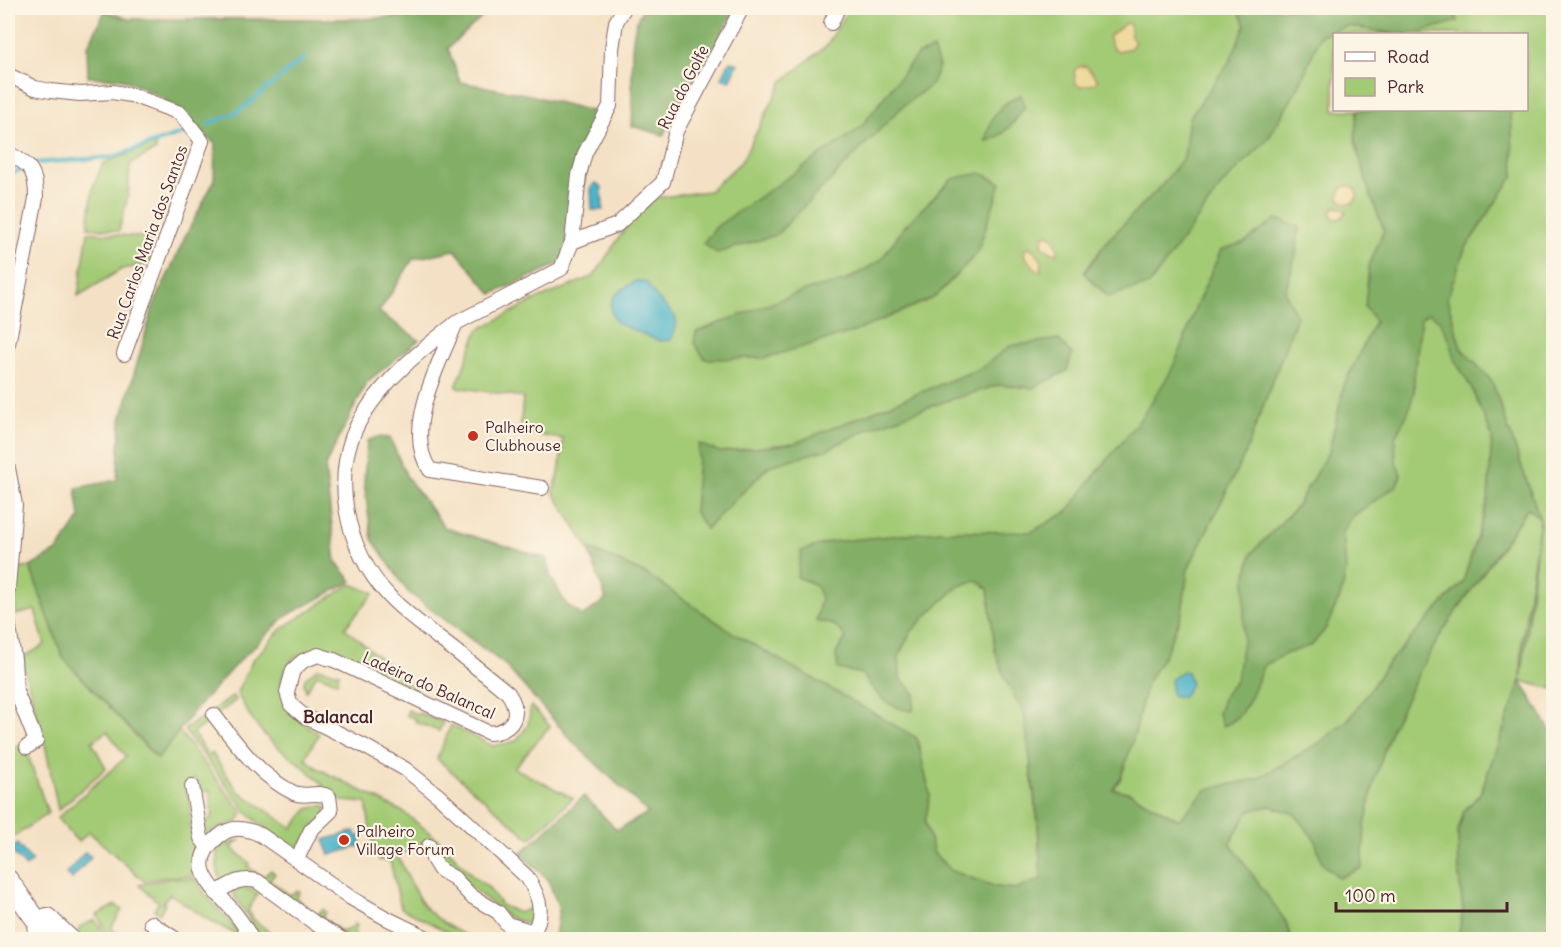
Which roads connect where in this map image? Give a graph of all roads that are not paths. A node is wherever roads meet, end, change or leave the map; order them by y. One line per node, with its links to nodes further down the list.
1 (624, 8): 7 (street)
2 (742, 8): 7 (street, Rua do Golfe)
3 (838, 8): 4 (street)
4 (831, 23)
5 (8, 75): 10 (street, Rua Carlos Maria dos Santos)
6 (8, 153): 9 (street)
7 (572, 242): 8 (street)
8 (456, 323): 12 (street); 26 (street, Ladeira do Balancal)
9 (8, 344)
10 (123, 354)
11 (8, 468): 13 (street)
12 (542, 488)
13 (8, 588)
14 (8, 621): 16 (street)
15 (214, 715): 20 (street)
16 (27, 747)
17 (192, 786): 18 (street)
18 (207, 846): 20 (street); 22 (street)
19 (429, 846): 26 (street)
20 (297, 859): 32 (street)
21 (8, 880): 23 (main road)
22 (216, 893): 30 (street); 31 (street)
23 (24, 900): 25 (main road); 28 (main road)
24 (151, 922): 29 (street)
25 (36, 930): 27 (main road)
26 (532, 936)
27 (53, 939)
28 (70, 939)
29 (177, 939)
30 (252, 939)
31 (343, 939)
32 (432, 939)

